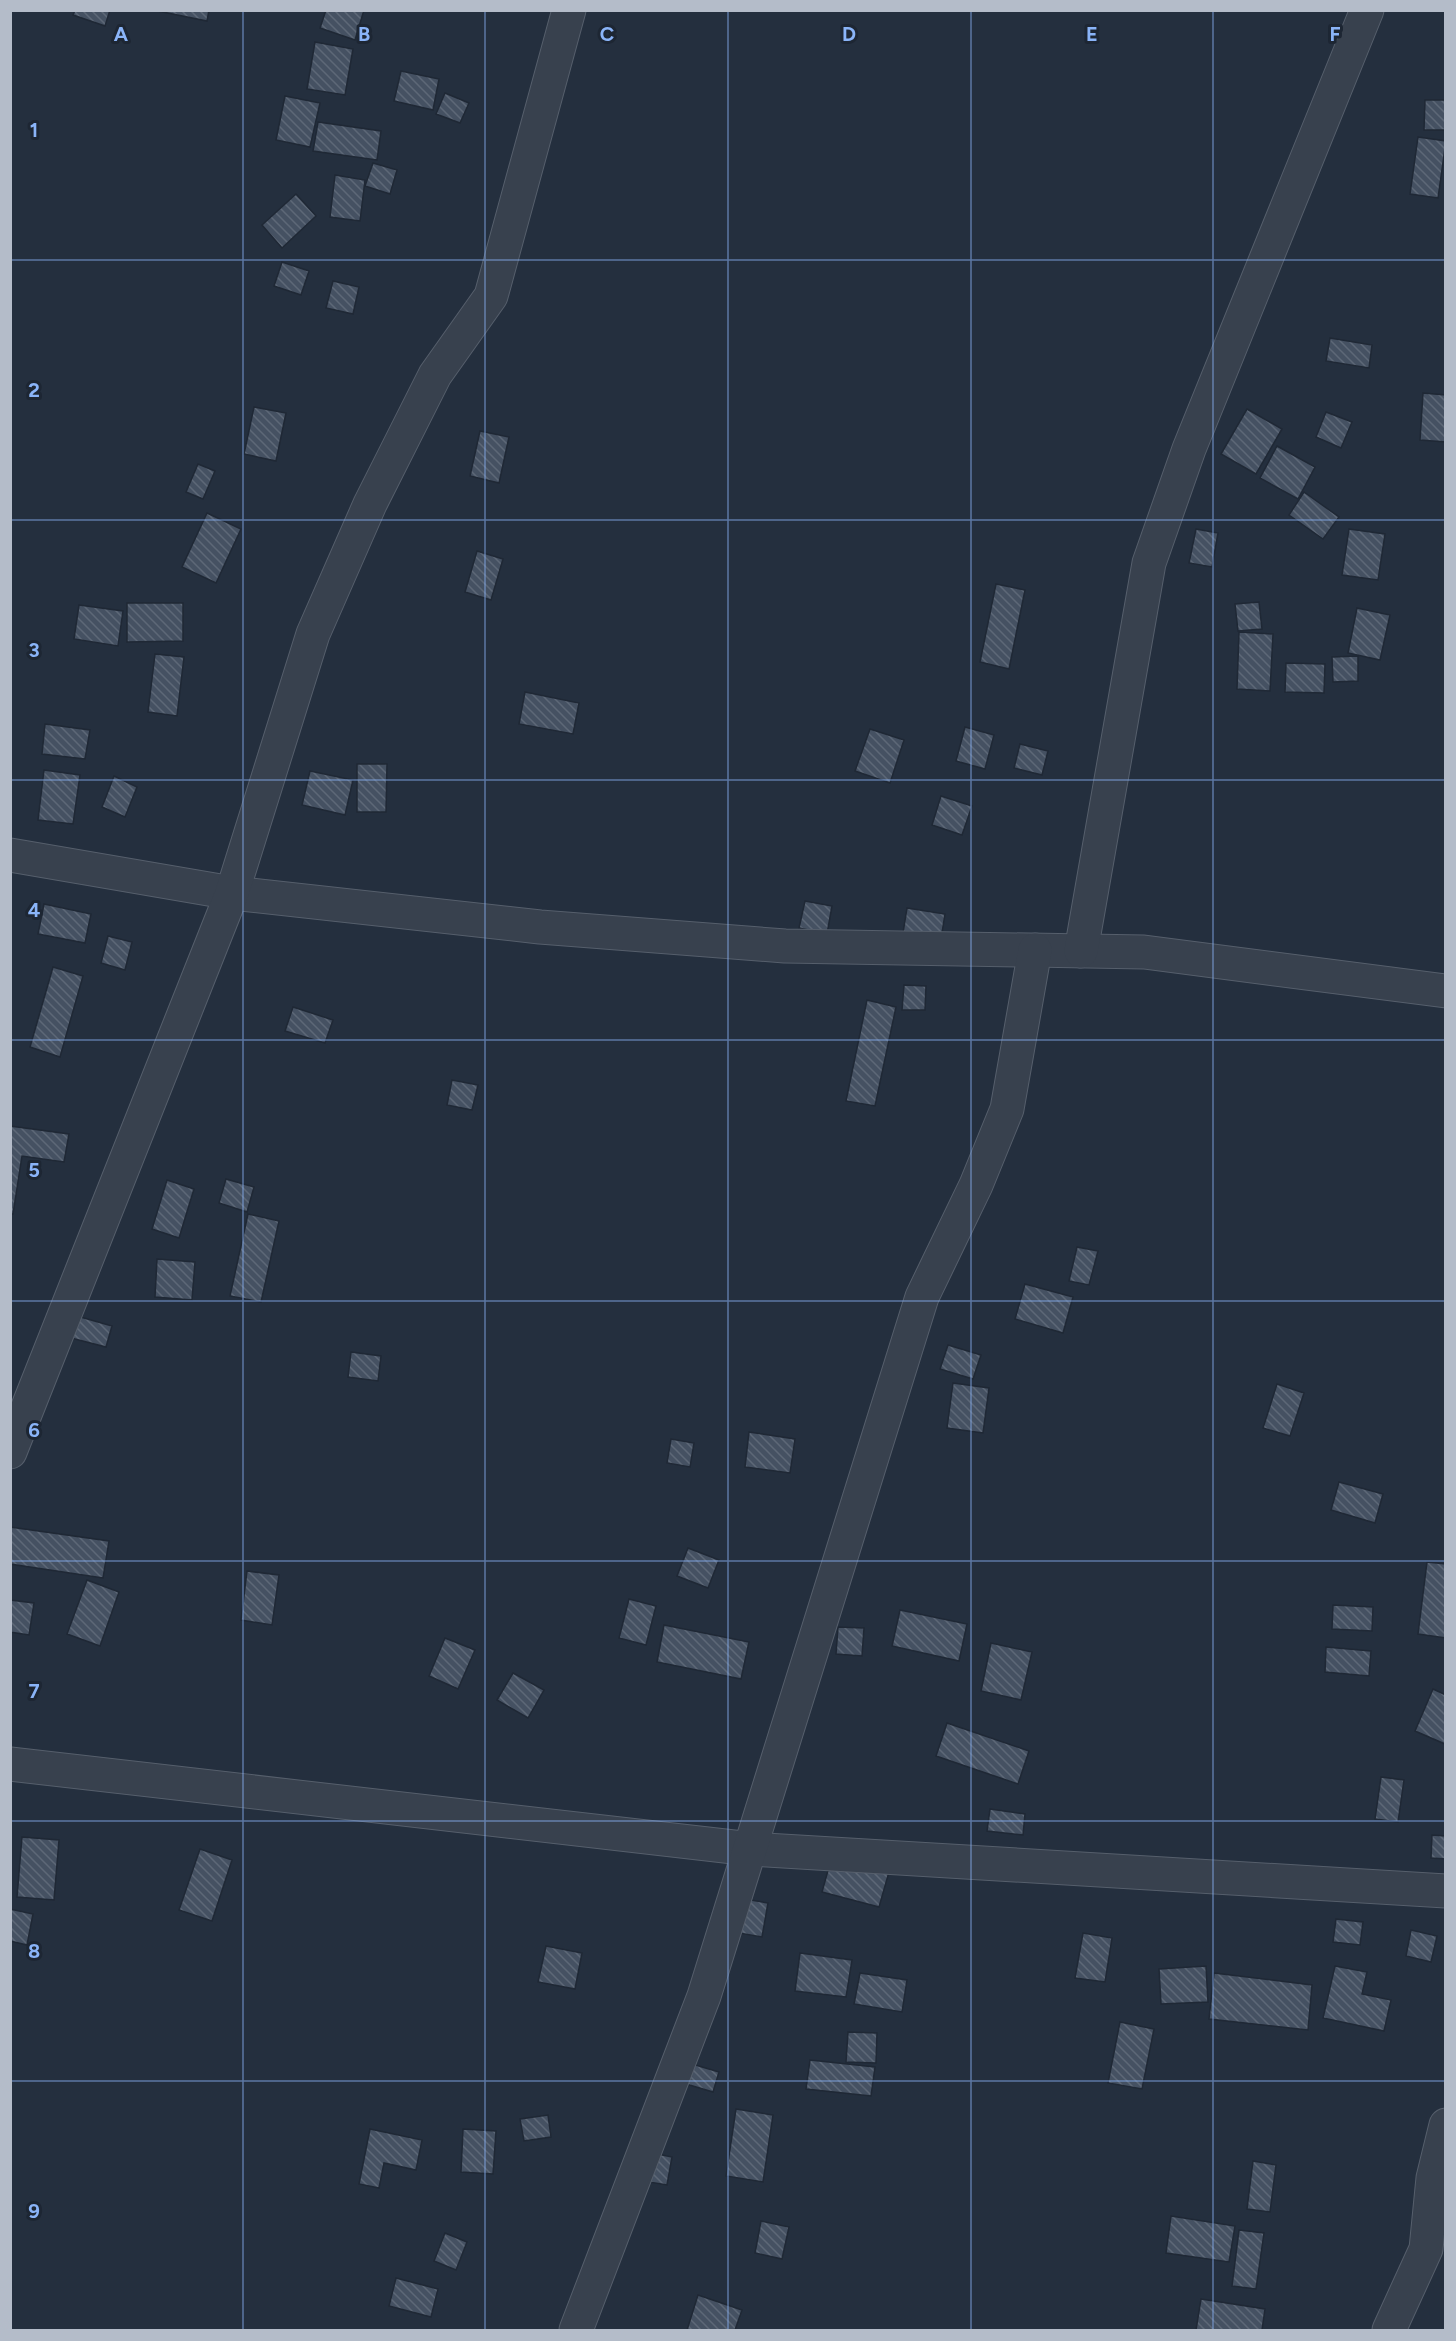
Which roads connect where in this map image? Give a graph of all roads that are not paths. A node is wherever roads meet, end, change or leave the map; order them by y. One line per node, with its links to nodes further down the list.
1 (569, 10): 4 (street)
2 (1367, 10): 6 (street)
3 (10, 855): 4 (street)
4 (232, 893): 5 (street); 8 (street)
5 (1035, 950): 6 (street); 10 (street)
6 (1082, 951): 7 (street)
7 (1446, 991)
8 (10, 1452)
9 (10, 1764): 10 (street)
10 (751, 1849): 11 (street); 13 (street)
11 (1446, 1892)
12 (1446, 2125): 14 (street)
13 (576, 2331)
14 (1389, 2331)

